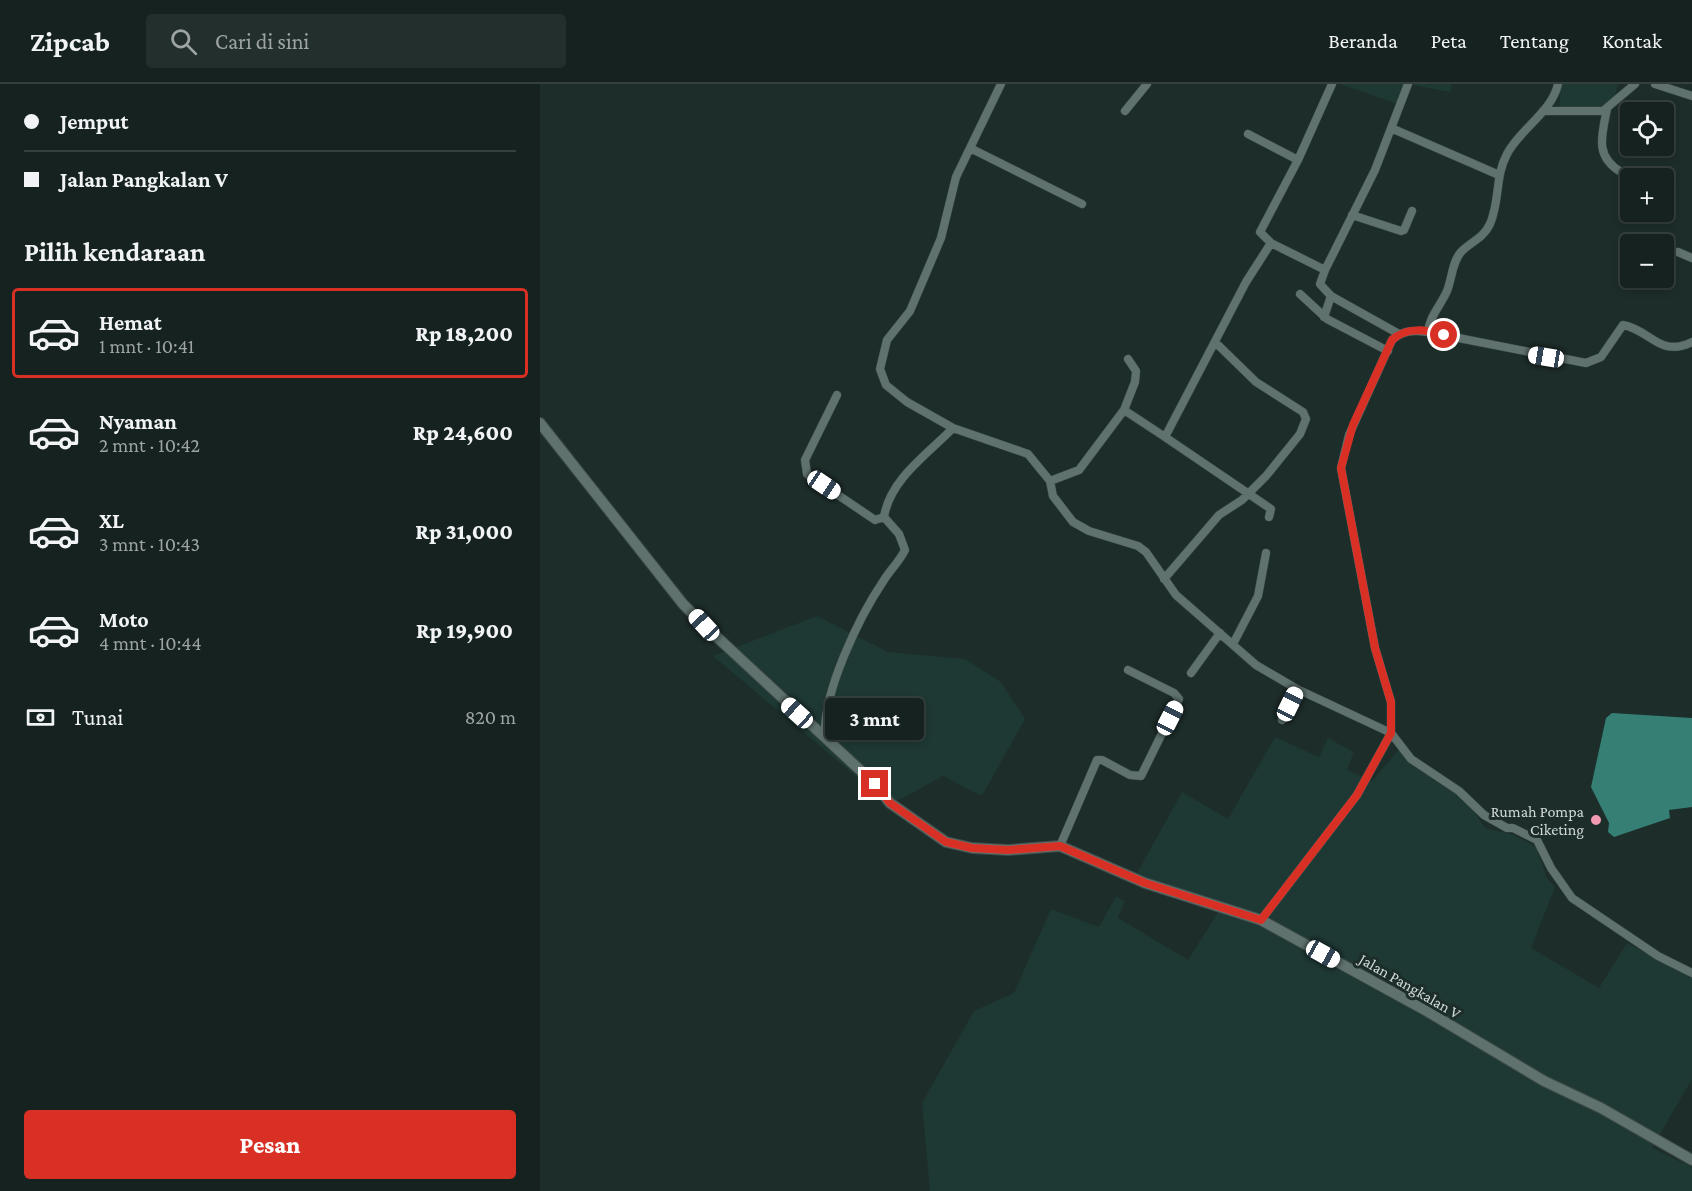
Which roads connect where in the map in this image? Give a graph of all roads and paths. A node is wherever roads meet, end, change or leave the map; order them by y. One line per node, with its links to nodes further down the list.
1 (1001, 84): 14 (street)
2 (1147, 84): 10 (street)
3 (1332, 84): 15 (street)
4 (1408, 84): 12 (street)
5 (1558, 84): 11 (street)
6 (1635, 84): 9 (street)
7 (1655, 84): 8 (street)
8 (1692, 96)
9 (1607, 109): 11 (street); 16 (street)
10 (1125, 111)
11 (1543, 111): 17 (street)
12 (1391, 128): 17 (street); 20 (street)
13 (1248, 134): 15 (street)
14 (970, 148): 18 (street); 37 (street)
15 (1298, 160): 21 (street)
16 (1620, 171)
17 (1499, 175): 28 (street)
18 (1082, 204)
19 (1412, 211): 20 (street)
20 (1352, 215): 24 (street)
21 (1271, 243): 24 (street); 30 (street)
22 (1678, 252): 23 (street)
23 (1692, 258)
24 (1325, 270): 26 (street)
25 (1300, 294): 27 (street)
26 (1331, 296): 27 (street); 29 (street)
27 (1324, 317): 32 (street)
28 (1428, 332): 29 (street); 31 (street)
29 (1399, 334): 32 (street)
30 (1215, 342): 38 (street); 40 (street)
31 (1692, 342)
32 (1388, 351): 51 (street)
33 (1128, 359): 35 (street)
34 (837, 395): 41 (street)
35 (1124, 410): 38 (street); 39 (street)
36 (540, 423): 52 (street, Jalan Pangkalan V)
37 (953, 428): 39 (street); 41 (street)
38 (1165, 436): 40 (street)
39 (1050, 481): 44 (street)
40 (1250, 492): 42 (street); 44 (street)
41 (884, 516): 52 (street)
42 (1269, 517)
43 (1266, 554): 46 (street)
44 (1164, 579): 45 (street)
45 (1220, 633): 46 (street); 48 (street)
46 (1233, 644): 49 (street)
47 (1128, 670): 53 (street)
48 (1191, 672)
49 (1297, 689): 50 (street); 51 (street)
50 (1282, 720)
51 (1391, 733): 54 (street); 55 (street)
52 (825, 738): 53 (street, Jalan Pangkalan V)
53 (1060, 846): 54 (street, Jalan Pangkalan V)
54 (1261, 920): 56 (street, Jalan Pangkalan V)
55 (1692, 973)
56 (1692, 1160)

